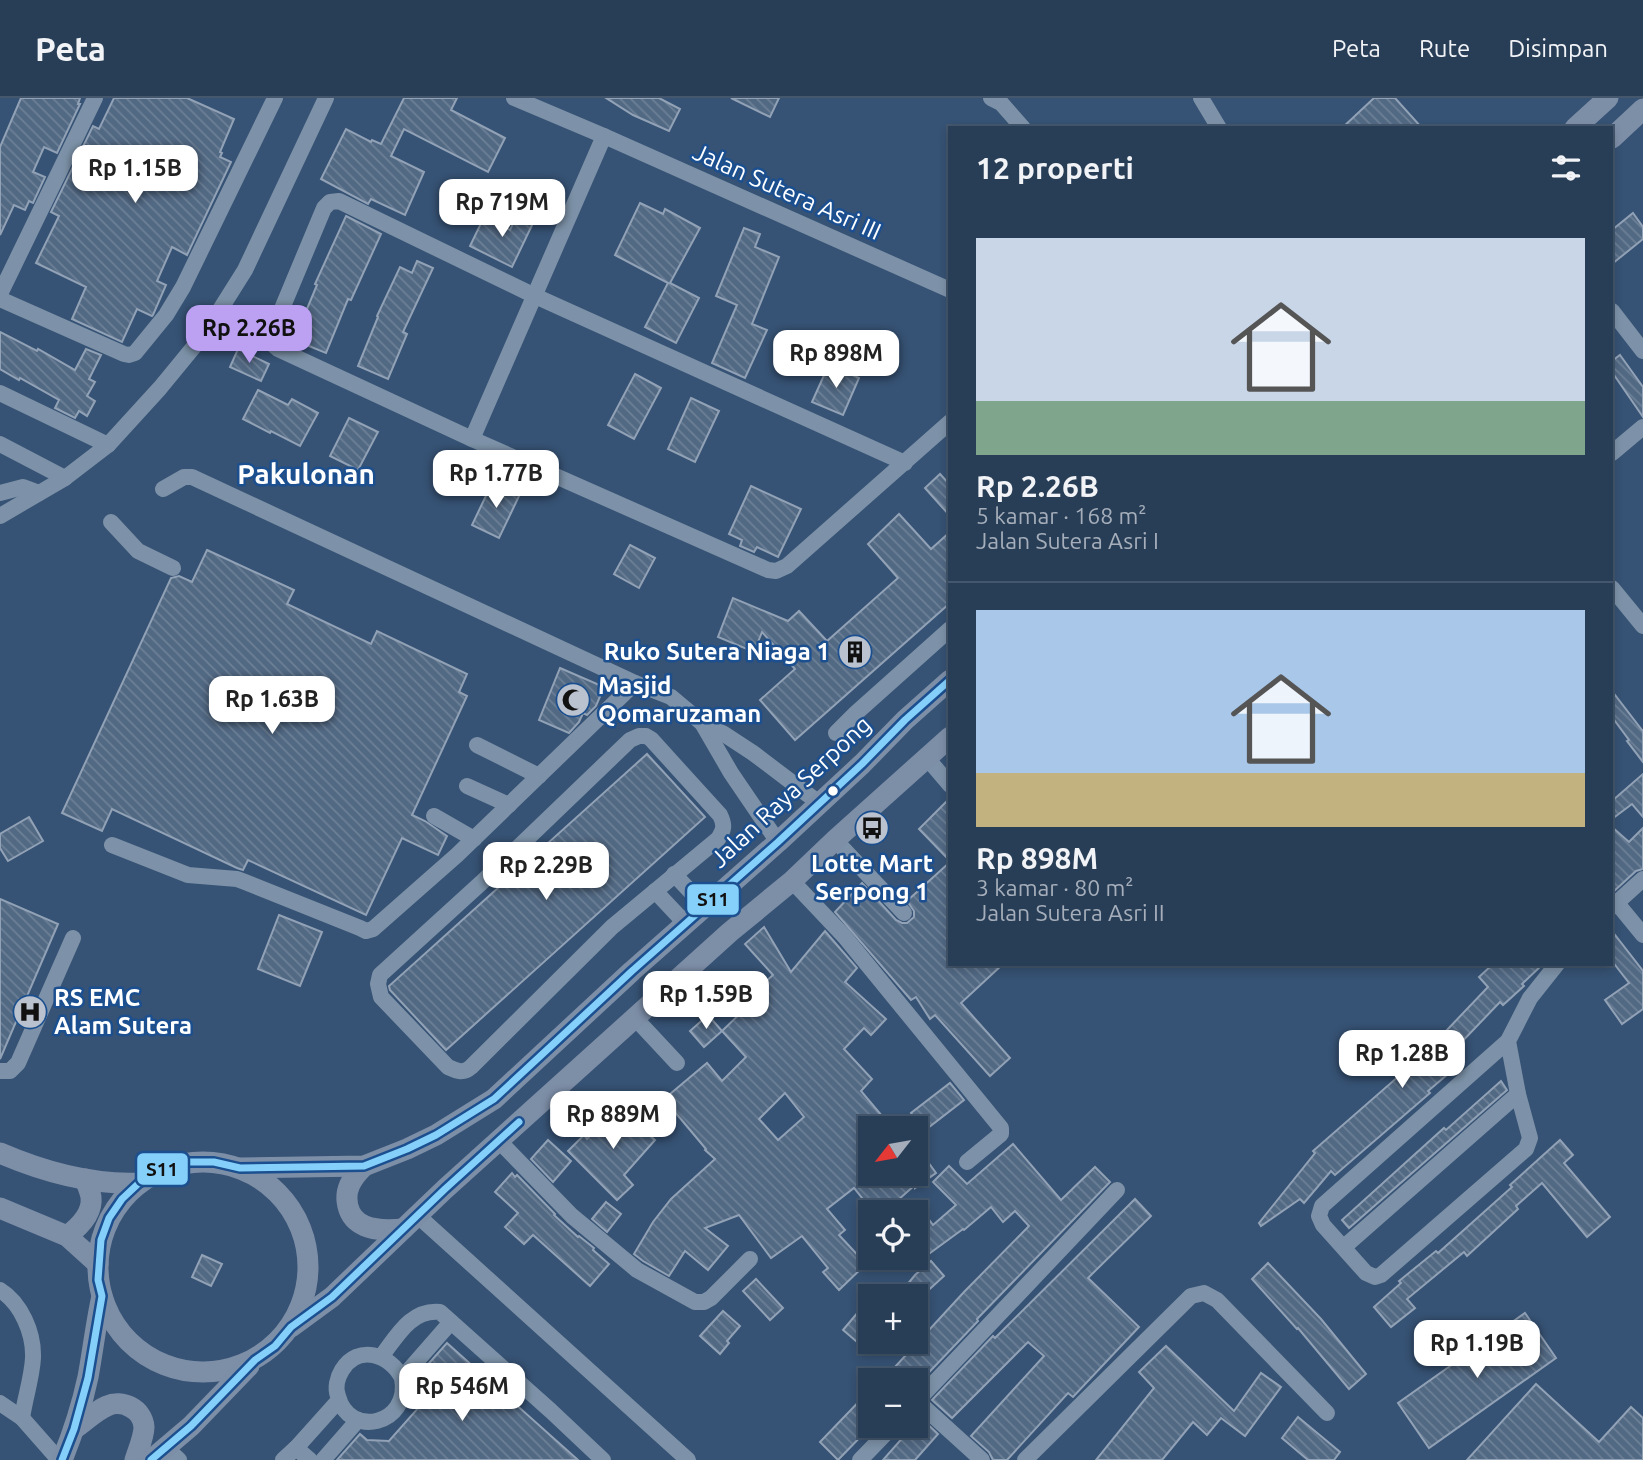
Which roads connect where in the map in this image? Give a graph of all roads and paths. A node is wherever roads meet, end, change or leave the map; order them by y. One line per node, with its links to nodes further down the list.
1 (94, 98): 15 (street)
2 (275, 98): 15 (street)
3 (326, 98): 24 (street)
4 (514, 98): 12 (street, Jalan Sutera Asri III)
5 (991, 98): 9 (street)
6 (1608, 98): 11 (main road)
7 (1208, 101): 10 (street)
8 (1643, 108): 13 (main road)
9 (1021, 126)
10 (1218, 126)
11 (1578, 126)
12 (604, 136): 14 (street, Jalan Sutera Asri III); 16 (street)
13 (1613, 137)
14 (948, 289)
15 (0, 296)
16 (535, 296): 22 (street); 22 (street); 26 (street)
17 (1613, 312): 18 (street)
18 (1643, 351)
19 (0, 393): 24 (street)
20 (948, 424): 26 (street)
21 (1643, 426): 25 (street)
22 (472, 439): 26 (street)
23 (0, 444): 27 (street)
24 (108, 444): 27 (street)
25 (1613, 452)
26 (905, 463)
27 (65, 478): 30 (street)
28 (163, 489): 38 (street)
29 (0, 493): 30 (street)
30 (31, 498): 31 (street)
31 (0, 516)
32 (111, 522): 33 (street)
33 (173, 568)
34 (1613, 589): 35 (street)
35 (1643, 626)
36 (948, 631): 40 (street)
37 (948, 682): 47 (main road, Jalan Raya Serpong)
38 (635, 683): 39 (street); 44 (street)
39 (702, 723): 47 (street); 52 (street)
40 (836, 733)
41 (948, 739): 43 (main road)
42 (477, 745): 44 (street)
43 (927, 758): 45 (street); 51 (main road)
44 (539, 776): 48 (street)
45 (948, 783)
46 (467, 786): 48 (street)
47 (818, 803): 52 (main road, Jalan Raya Serpong)
48 (509, 805): 50 (street)
49 (434, 816): 50 (street)
50 (474, 839): 53 (street)
51 (835, 839): 56 (main road); 60 (street)
52 (778, 842): 59 (main road, Jalan Raya Serpong)
53 (112, 845)
54 (674, 874): 57 (street); 57 (street); 59 (street)
55 (1643, 879): 58 (street)
56 (792, 881): 65 (main road); 72 (street)
57 (655, 891): 61 (street)
58 (1614, 905): 62 (street)
59 (705, 907): 61 (main road, Jalan Raya Serpong)
60 (904, 913)
61 (687, 924): 73 (main road, Jalan Raya Serpong)
62 (1643, 936)
63 (73, 938): 68 (street)
64 (1555, 966): 66 (street)
65 (635, 1018): 67 (street); 70 (main road)
66 (1508, 1041): 69 (street); 81 (street)
67 (677, 1063)
68 (0, 1072)
69 (1518, 1094): 81 (street); 81 (street)
70 (498, 1140): 79 (main road); 82 (street)
71 (0, 1153): 75 (main road)
72 (967, 1162)
73 (364, 1166): 74 (main road, Jalan Raya Serpong); 79 (main road)
74 (240, 1168): 76 (main road); 87 (main road)
75 (85, 1179): 76 (main road); 80 (main road)
76 (139, 1183): 83 (main road)
77 (1117, 1190): 91 (street)
78 (0, 1208): 80 (main road)
79 (410, 1222): 87 (main road); 102 (street)
80 (67, 1236): 83 (main road)
81 (1344, 1247)
82 (750, 1259)
83 (98, 1264): 85 (main road)
84 (0, 1290): 96 (street)
85 (102, 1296): 89 (main road); 100 (main road)
86 (451, 1322): 88 (street); 90 (street); 107 (street)
87 (291, 1327): 89 (main road)
88 (381, 1356): 90 (street); 92 (street)
89 (255, 1360): 101 (main road)
90 (402, 1378): 97 (street)
91 (928, 1389)
92 (339, 1400): 97 (street); 99 (street)
93 (0, 1403): 96 (street)
94 (928, 1413): 109 (street)
95 (1327, 1413): 110 (street)
96 (22, 1418): 100 (street)
97 (358, 1420): 106 (street)
98 (881, 1438): 108 (street)
99 (296, 1448): 104 (street); 105 (street)
100 (66, 1449): 103 (main road)
101 (165, 1456)
102 (685, 1459)
103 (135, 1460)
104 (283, 1460)
105 (310, 1460)
106 (323, 1460)
107 (603, 1460)
108 (860, 1460)
109 (982, 1460)
110 (1025, 1460)

